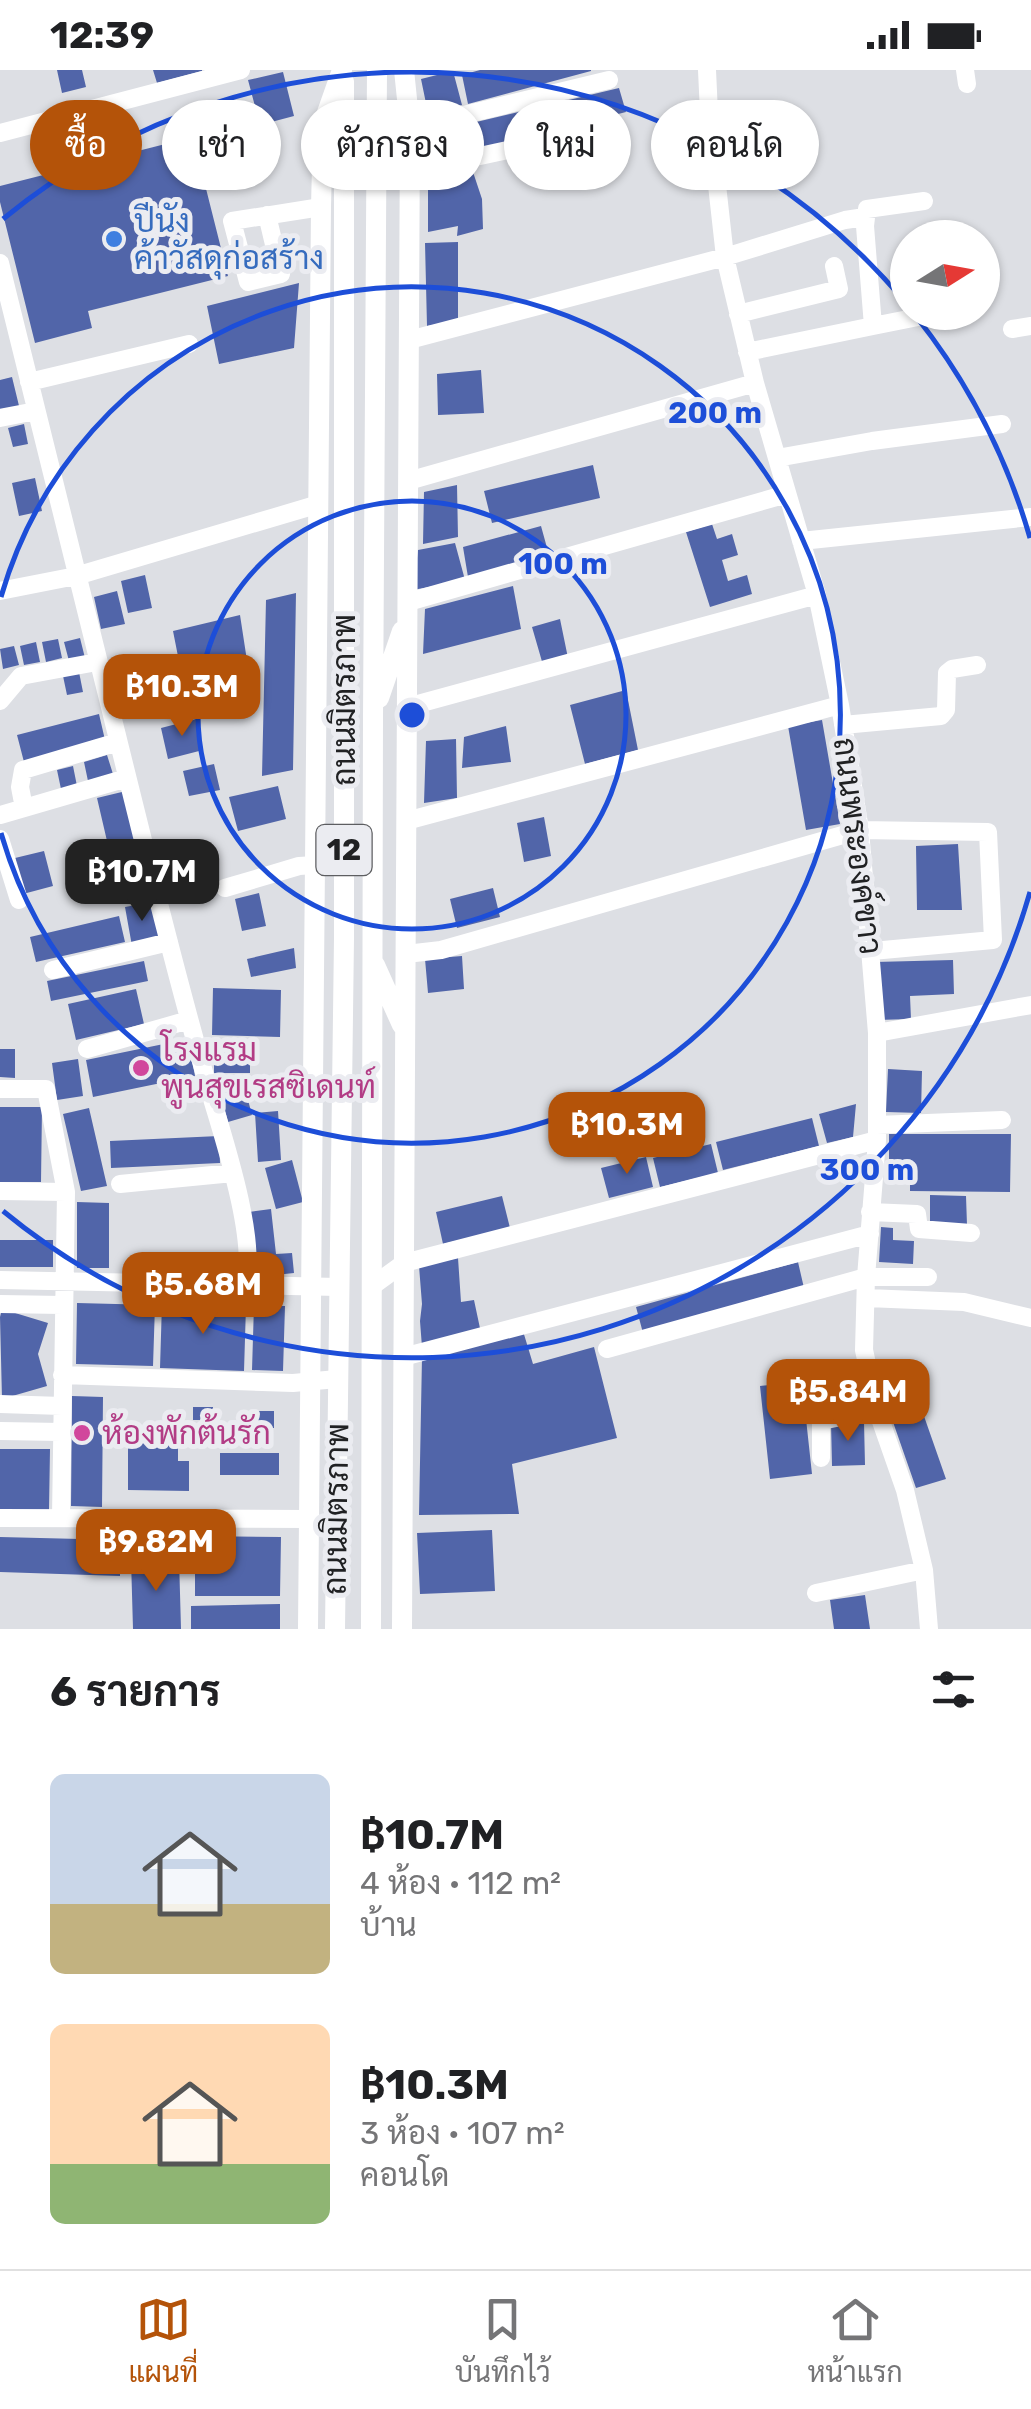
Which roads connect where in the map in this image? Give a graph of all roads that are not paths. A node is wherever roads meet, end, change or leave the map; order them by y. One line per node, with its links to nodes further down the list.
1 (241, 70): 9 (street)
2 (343, 70): 12 (main road); 47 (main road, ถนนมิตรภาพ / 12)
3 (377, 70): 48 (main road, ถนนมิตรภาพ / 12)
4 (404, 70): 7 (main road)
5 (707, 70): 15 (street, ถนนพระองค์ขาว)
6 (609, 80): 8 (street)
7 (407, 100)
8 (484, 110)
9 (0, 133)
10 (410, 190): 23 (main road)
11 (924, 201): 14 (street)
12 (321, 207): 13 (street); 34 (main road)
13 (266, 215)
14 (865, 217): 15 (street); 22 (street)
15 (724, 257): 19 (street, ถนนพระองค์ขาว); 23 (street)
16 (0, 263): 18 (street)
17 (834, 266): 19 (street)
18 (4, 294): 21 (street)
19 (738, 314): 25 (street, ถนนพระองค์ขาว)
20 (890, 323): 22 (street)
21 (8, 326): 26 (street)
22 (873, 326): 25 (street)
23 (409, 340): 32 (main road)
24 (189, 344): 26 (street)
25 (747, 352): 27 (street, ถนนพระองค์ขาว)
26 (29, 382): 28 (street)
27 (755, 383): 31 (street, ถนนพระองค์ขาว); 32 (street)
28 (36, 412): 29 (street); 37 (street)
29 (0, 418)
30 (1002, 424): 31 (street)
31 (777, 458): 33 (street, ถนนพระองค์ขาว)
32 (408, 481): 40 (main road)
33 (788, 494): 36 (street, ถนนพระองค์ขาว); 40 (street)
34 (318, 504): 37 (street); 41 (main road)
35 (1031, 517): 36 (street)
36 (801, 541): 39 (street, ถนนพระองค์ขาว)
37 (76, 576): 38 (street); 42 (street)
38 (0, 591)
39 (817, 595): 45 (street, ถนนพระองค์ขาว); 46 (street)
40 (408, 608): 46 (main road); 48 (main road)
41 (318, 614): 47 (main road); 57 (main road)
42 (97, 662): 44 (street); 50 (street)
43 (978, 666): 49 (street)
44 (0, 701)
45 (840, 704): 49 (street, ถนนพระองค์ขาว); 54 (street)
46 (407, 707): 54 (main road)
47 (344, 717): 61 (main road, ถนนมิตรภาพ / 12)
48 (372, 718): 62 (main road, ถนนมิตรภาพ / 12)
49 (843, 725): 55 (street, ถนนพระองค์ขาว)
50 (118, 742): 51 (street); 52 (street)
51 (127, 778): 52 (street); 60 (street)
52 (24, 808): 53 (street)
53 (0, 816)
54 (406, 820): 64 (main road)
55 (860, 830): 63 (street, ถนนพระองค์ขาว); 63 (street); 64 (street)
56 (0, 839): 59 (street)
57 (315, 864): 58 (street); 68 (main road)
58 (225, 888)
59 (20, 900)
60 (169, 942): 65 (street); 67 (street)
61 (344, 948): 62 (main road); 68 (main road); 89 (main road, ถนนมิตรภาพ / 12)
62 (372, 948): 69 (main road); 90 (main road, ถนนมิตรภาพ / 12)
63 (872, 951): 70 (street, ถนนพระองค์ขาว)
64 (406, 954): 69 (main road)
65 (52, 970)
66 (1031, 1006): 70 (street)
67 (189, 1020): 71 (street); 75 (street)
68 (314, 1028): 88 (main road)
69 (406, 1031): 82 (main road)
70 (877, 1033): 74 (street, ถนนพระองค์ขาว)
71 (87, 1049)
72 (0, 1089): 78 (street)
73 (1002, 1120): 74 (street)
74 (877, 1132): 79 (street, ถนนพระองค์ขาว); 82 (street)
75 (233, 1173): 76 (street); 87 (street)
76 (120, 1184)
77 (0, 1191): 78 (street)
78 (66, 1192): 86 (street)
79 (870, 1212): 80 (street); 81 (street, ถนนพระองค์ขาว)
80 (971, 1232)
81 (870, 1234): 83 (street, ถนนพระองค์ขาว); 96 (street)
82 (404, 1263): 90 (street); 96 (main road)
83 (866, 1276): 84 (street); 91 (street, ถนนพระองค์ขาว); 95 (street)
84 (928, 1276)
85 (0, 1280): 86 (street)
86 (64, 1281): 87 (street); 93 (street)
87 (244, 1285): 88 (street)
88 (311, 1286): 89 (street); 101 (main road)
89 (339, 1287): 90 (main road); 99 (main road, ถนนมิตรภาพ / 12)
90 (371, 1287): 100 (main road, ถนนมิตรภาพ / 12)
91 (867, 1298): 94 (street); 104 (street, ถนนพระองค์ขาว)
92 (0, 1304): 93 (street)
93 (63, 1306): 97 (street)
94 (1031, 1318)
95 (607, 1349)
96 (404, 1357): 113 (main road)
97 (62, 1375): 101 (street); 103 (street)
98 (818, 1378): 105 (street)
99 (337, 1379): 100 (main road); 101 (street); 117 (main road, ถนนมิตรภาพ / 12)
100 (371, 1379): 109 (main road, ถนนมิตรภาพ / 12)
101 (310, 1382): 112 (main road)
102 (0, 1404): 103 (street)
103 (62, 1406): 107 (street)
104 (877, 1410): 105 (street); 114 (street, ถนนพระองค์ขาว)
105 (822, 1421): 108 (street)
106 (0, 1431): 107 (street)
107 (62, 1432): 111 (street)
108 (821, 1458)
109 (371, 1508): 113 (main road); 118 (main road, ถนนมิตรภาพ / 12)
110 (0, 1518): 111 (street)
111 (61, 1518): 112 (street)
112 (309, 1519): 116 (main road)
113 (402, 1570): 119 (main road)
114 (924, 1570): 115 (street); 120 (street, ถนนพระองค์ขาว)
115 (816, 1593)
116 (308, 1629)
117 (335, 1629)
118 (371, 1629)
119 (402, 1629)
120 (929, 1629)

